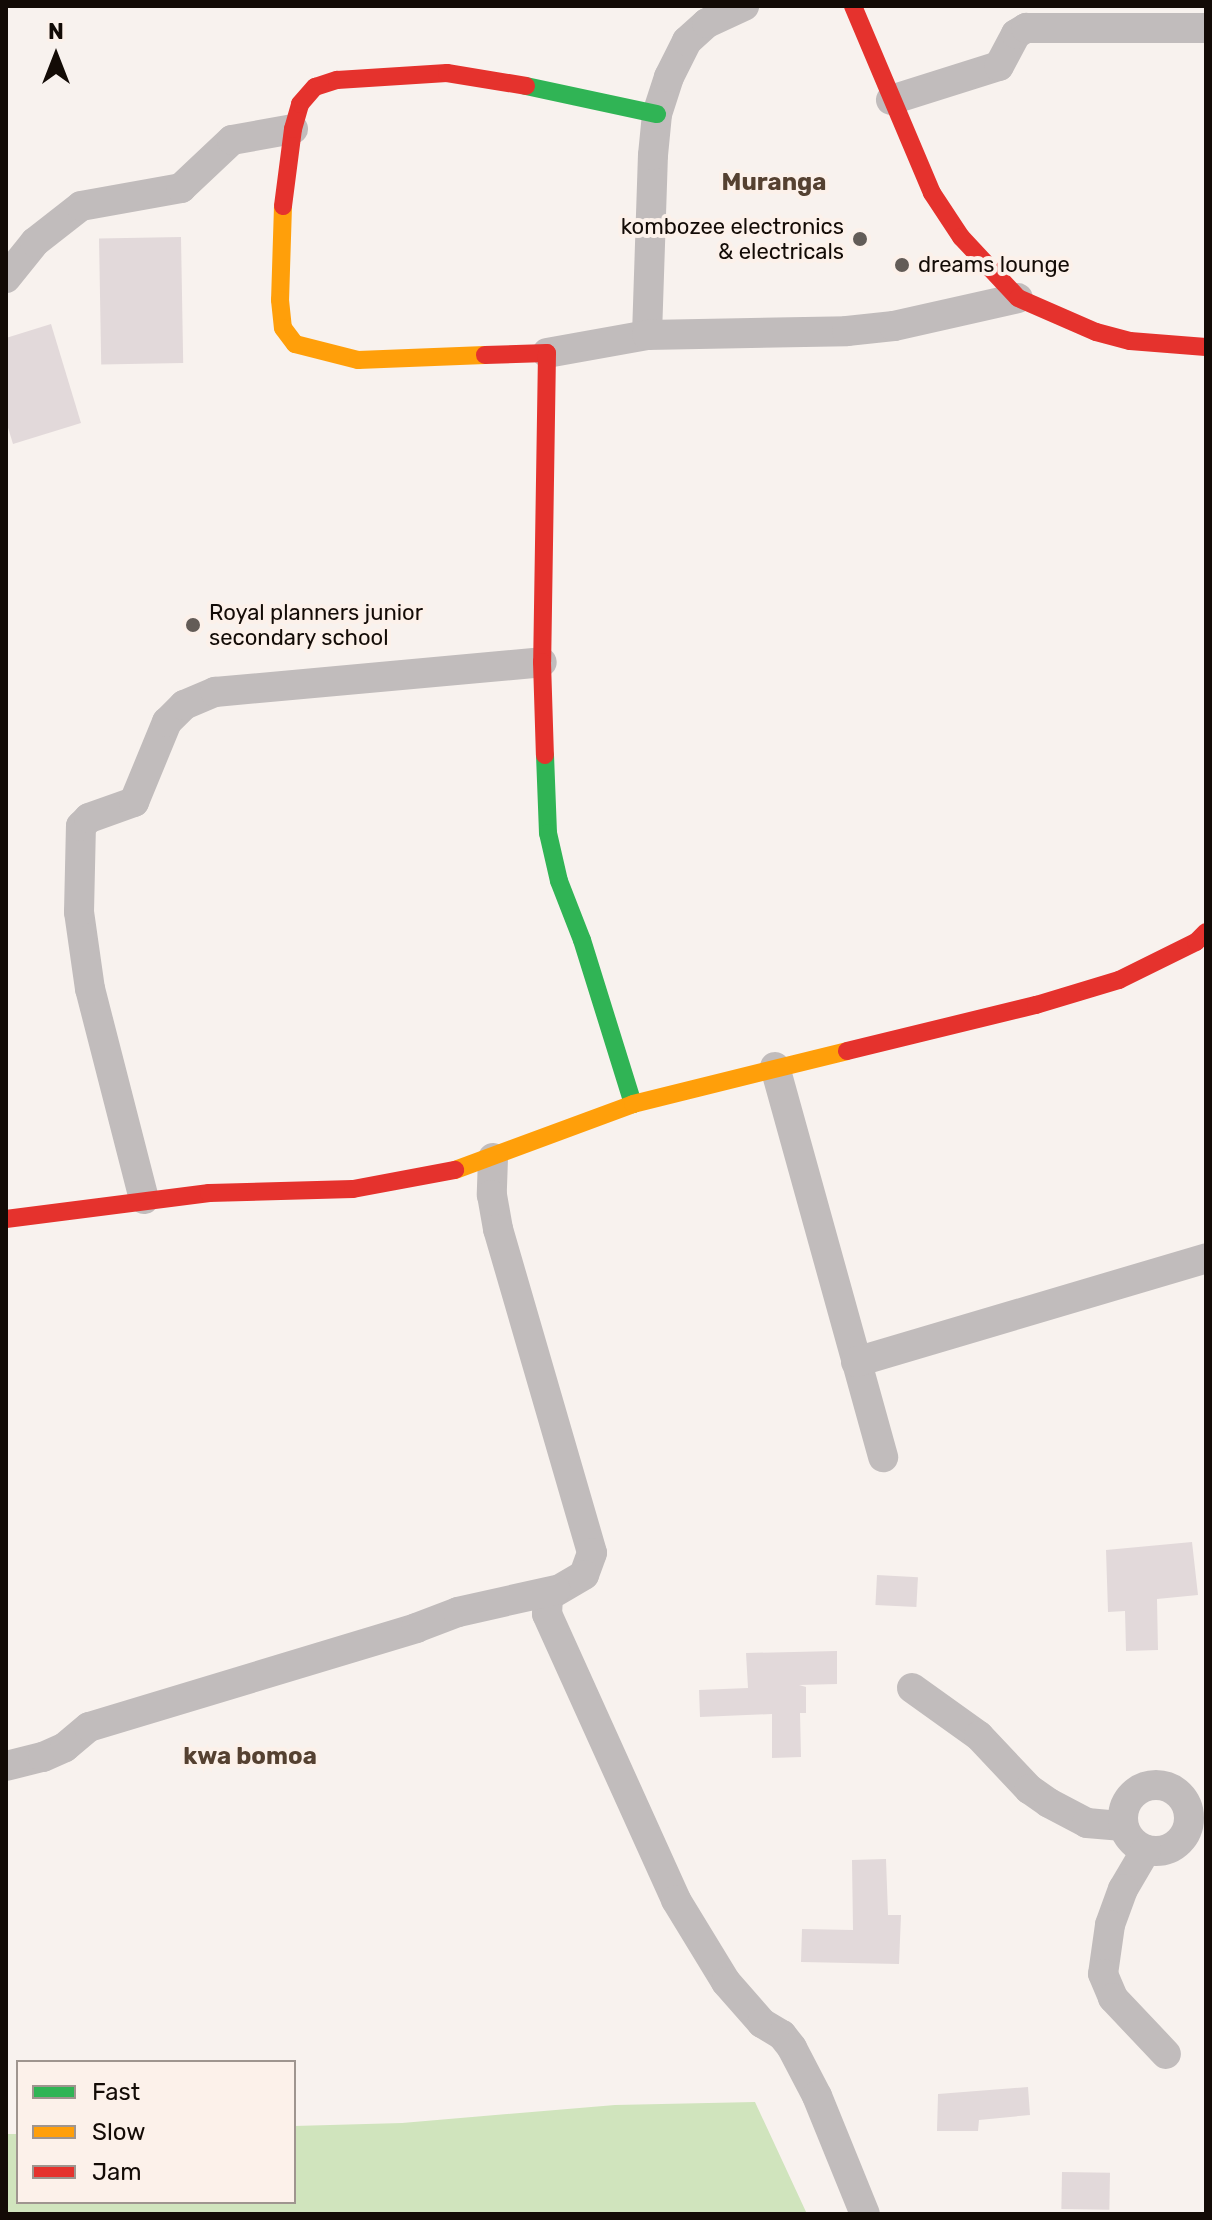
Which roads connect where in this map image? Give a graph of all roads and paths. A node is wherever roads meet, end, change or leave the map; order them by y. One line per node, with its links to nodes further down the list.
1 (744, 6): 5 (street)
2 (853, 6): 4 (street)
3 (1206, 28): 4 (street)
4 (891, 100): 8 (street)
5 (657, 114): 6 (street); 9 (street)
6 (293, 129): 7 (street); 11 (street)
7 (6, 278)
8 (1018, 298): 9 (street); 10 (street)
9 (647, 335): 11 (street)
10 (1206, 347)
11 (547, 353): 12 (street)
12 (542, 662): 15 (street); 17 (street)
13 (1206, 932): 14 (street)
14 (775, 1067): 15 (street); 20 (street)
15 (633, 1104): 16 (street)
16 (493, 1158): 17 (street); 22 (street)
17 (144, 1199): 18 (street)
18 (6, 1219)
19 (1206, 1258): 20 (street)
20 (856, 1362): 21 (street)
21 (883, 1457)
22 (556, 1590): 24 (street); 29 (street)
23 (912, 1688): 26 (street)
24 (6, 1766)
25 (1197, 1802): 26 (street); 27 (street)
26 (1123, 1826): 27 (street)
27 (1146, 1850): 28 (street)
28 (1166, 2054)
29 (865, 2214)

